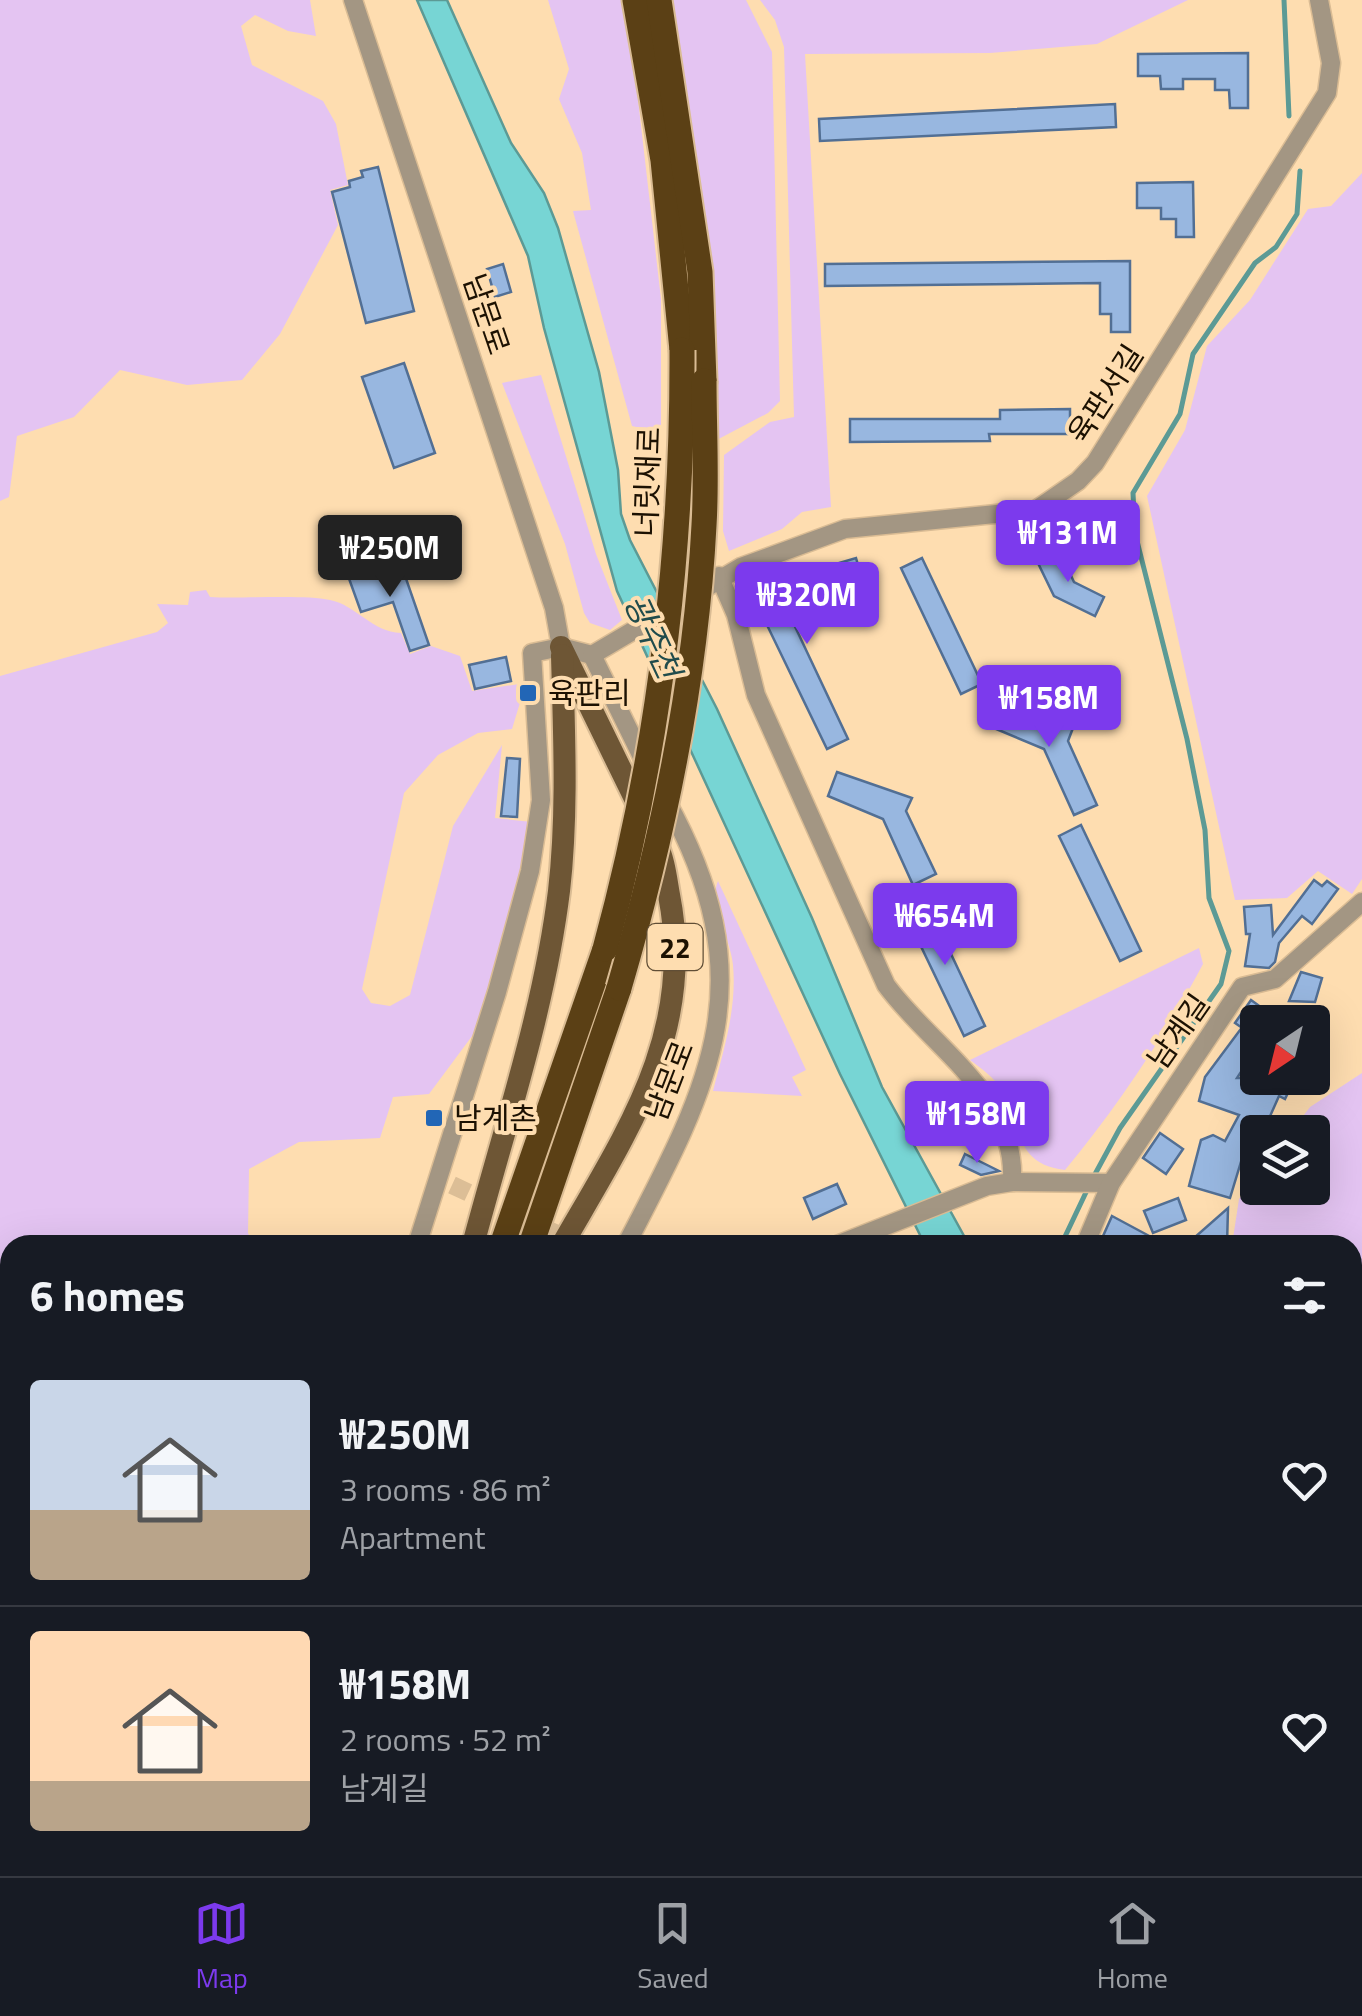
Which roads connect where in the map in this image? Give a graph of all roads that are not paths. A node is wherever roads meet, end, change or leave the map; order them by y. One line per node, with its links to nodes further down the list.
1 (352, 0): 6 (street, 남문로)
2 (635, 0): 13 (highway, 너릿재로 / 22, bridge)
3 (659, 0): 14 (highway, 너릿재로 / 22, bridge)
4 (1319, 0): 5 (street, 육판서길)
5 (719, 576): 7 (street, 육판서길); 9 (street)
6 (561, 647): 7 (street); 11 (street); 12 (main road); 15 (main road, 22)
7 (592, 655): 16 (street, 남문로)
8 (1362, 902): 10 (street, 남계길)
9 (1012, 1182): 10 (street); 17 (street)
10 (1107, 1183): 18 (street, 남계길)
11 (421, 1235)
12 (476, 1235)
13 (506, 1235)
14 (535, 1235)
15 (567, 1235)
16 (631, 1235)
17 (862, 1235)
18 (1089, 1235)

